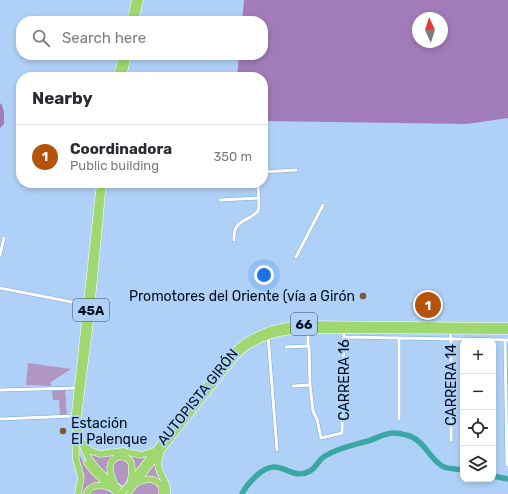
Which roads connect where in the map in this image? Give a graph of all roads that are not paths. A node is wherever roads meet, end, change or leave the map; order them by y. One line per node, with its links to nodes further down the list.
1 (136, 0): 3 (highway)
2 (140, 0): 4 (highway)
3 (131, 16)
4 (137, 16)
5 (121, 60): 7 (highway)
6 (127, 60): 8 (highway)
7 (118, 72)
8 (124, 72)
9 (296, 170): 10 (street)
10 (268, 172)
11 (99, 188): 22 (highway, 45A)
12 (103, 188): 43 (highway, 45A)
13 (258, 188): 14 (street)
14 (259, 198): 15 (street); 18 (street)
15 (220, 200)
16 (323, 205): 20 (street)
17 (4, 238): 19 (street)
18 (234, 240)
19 (0, 256)
20 (296, 257)
21 (0, 288): 22 (street)
22 (87, 306): 37 (highway, 45A)
23 (508, 326): 45 (highway, AUTOPISTA GIRÓN / 66)
24 (344, 329): 25 (highway, AUTOPISTA GIRÓN / 66); 26 (highway, AUTOPISTA GIRÓN / 66); 29 (street, CARRERA 16)
25 (308, 330): 28 (highway, AUTOPISTA GIRÓN / 66); 33 (street)
26 (450, 330): 27 (highway, AUTOPISTA GIRÓN / 66); 31 (street, CARRERA 14)
27 (508, 331)
28 (268, 336): 45 (highway, AUTOPISTA GIRÓN / 66); 46 (street)
29 (344, 337): 30 (street); 35 (street, CARRERA 16)
30 (399, 338): 31 (street); 40 (street)
31 (451, 339): 32 (street); 44 (street, CARRERA 14)
32 (506, 340): 47 (street)
33 (308, 345): 34 (street); 35 (street)
34 (286, 347)
35 (310, 385): 36 (street)
36 (293, 386)
37 (77, 388): 38 (street); 39 (highway, 45A)
38 (0, 390)
39 (74, 416): 41 (street); 42 (highway, 45A)
40 (399, 419)
41 (0, 420)
42 (74, 433): 49 (highway, 45A); 51 (highway)
43 (79, 438): 45 (highway); 49 (highway, 45A)
44 (451, 440)
45 (159, 450): 48 (highway, AUTOPISTA GIRÓN / 66); 54 (highway)
46 (277, 450)
47 (507, 465)
48 (133, 483): 49 (highway); 50 (highway, AUTOPISTA GIRÓN / 66); 53 (highway)
49 (113, 487): 50 (highway, 45A); 52 (highway)
50 (125, 493)
51 (78, 494)
52 (86, 494)
53 (162, 494)
54 (167, 494)

